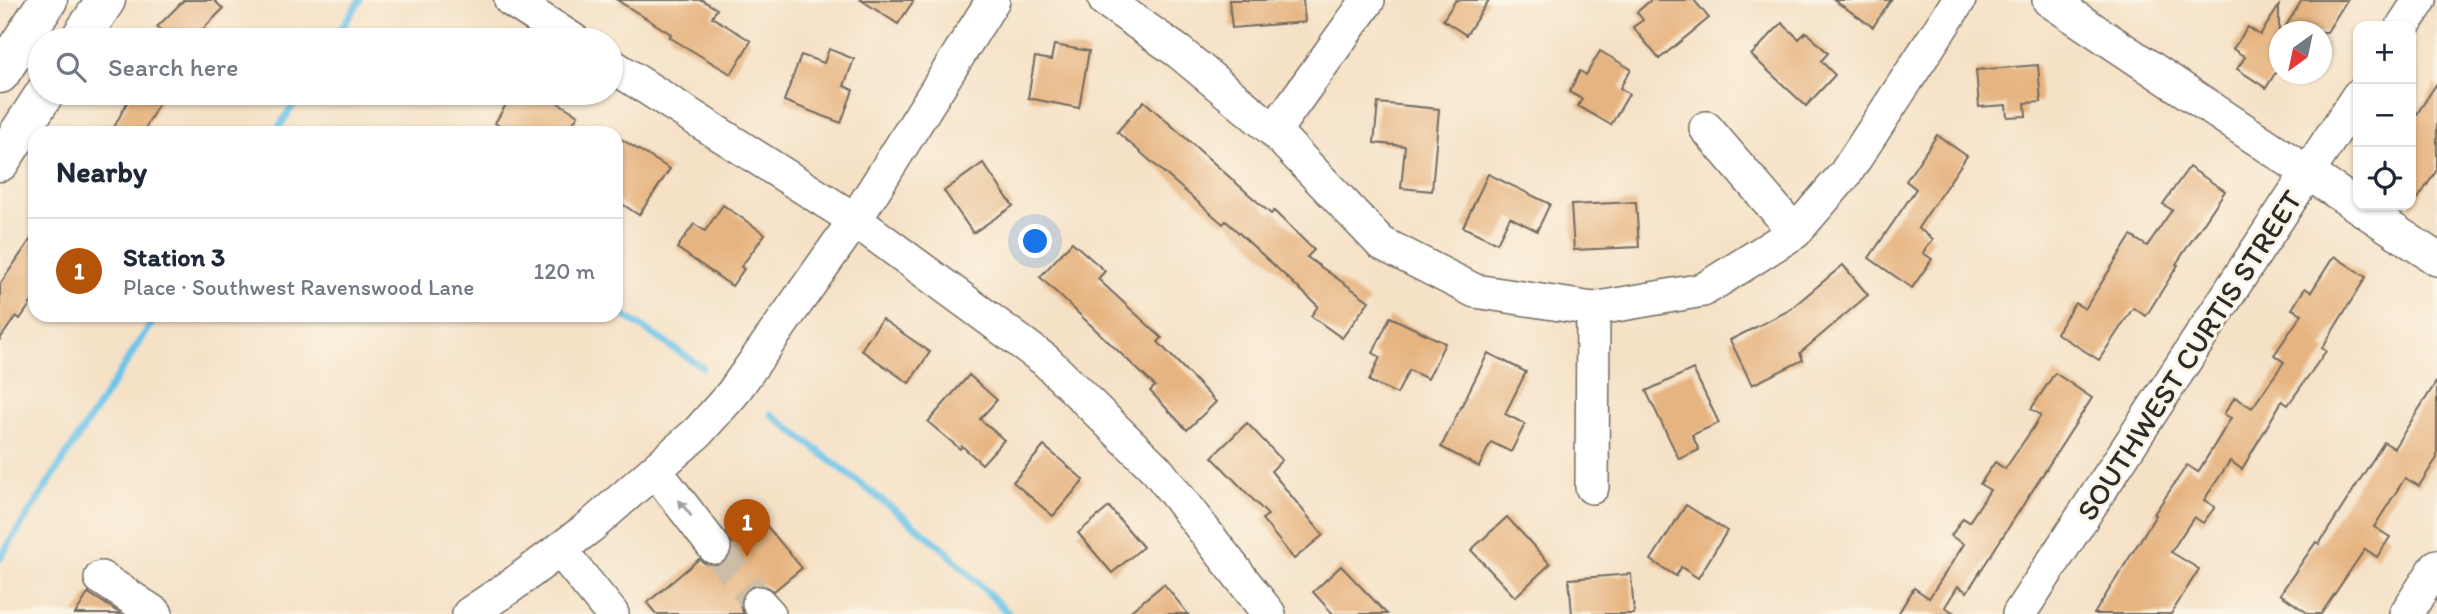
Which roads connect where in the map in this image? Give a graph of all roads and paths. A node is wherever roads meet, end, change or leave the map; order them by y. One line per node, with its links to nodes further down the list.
1 (48, 0): 11 (main road)
2 (106, 0): 12 (main road)
3 (511, 0): 13 (street)
4 (993, 0): 23 (street)
5 (1105, 0): 20 (street)
6 (1368, 0): 20 (street)
7 (1959, 0): 24 (street)
8 (2049, 0): 22 (street)
9 (2420, 0): 10 (street)
10 (2406, 21)
11 (30, 28)
12 (87, 28)
13 (554, 28)
14 (28, 31): 16 (main road)
15 (623, 73): 23 (street)
16 (0, 74)
17 (2353, 104): 22 (street, SOUTHWEST CURTIS STREET)
18 (37, 105): 21 (main road)
19 (1706, 128): 24 (street)
20 (1274, 131): 26 (street)
21 (0, 162)
22 (2309, 173): 25 (street); 37 (street, SOUTHWEST CURTIS STREET)
23 (855, 220): 27 (street); 36 (street)
24 (1795, 232): 26 (street)
25 (2437, 259)
26 (1593, 309): 28 (street)
27 (655, 470): 29 (street, one-way to 27); 30 (street)
28 (1592, 487)
29 (714, 547)
30 (560, 550): 34 (street); 35 (street)
31 (2437, 566): 38 (street)
32 (101, 578): 33 (street)
33 (156, 614)
34 (469, 614)
35 (612, 614)
36 (1269, 614)
37 (2019, 614)
38 (2406, 614)

